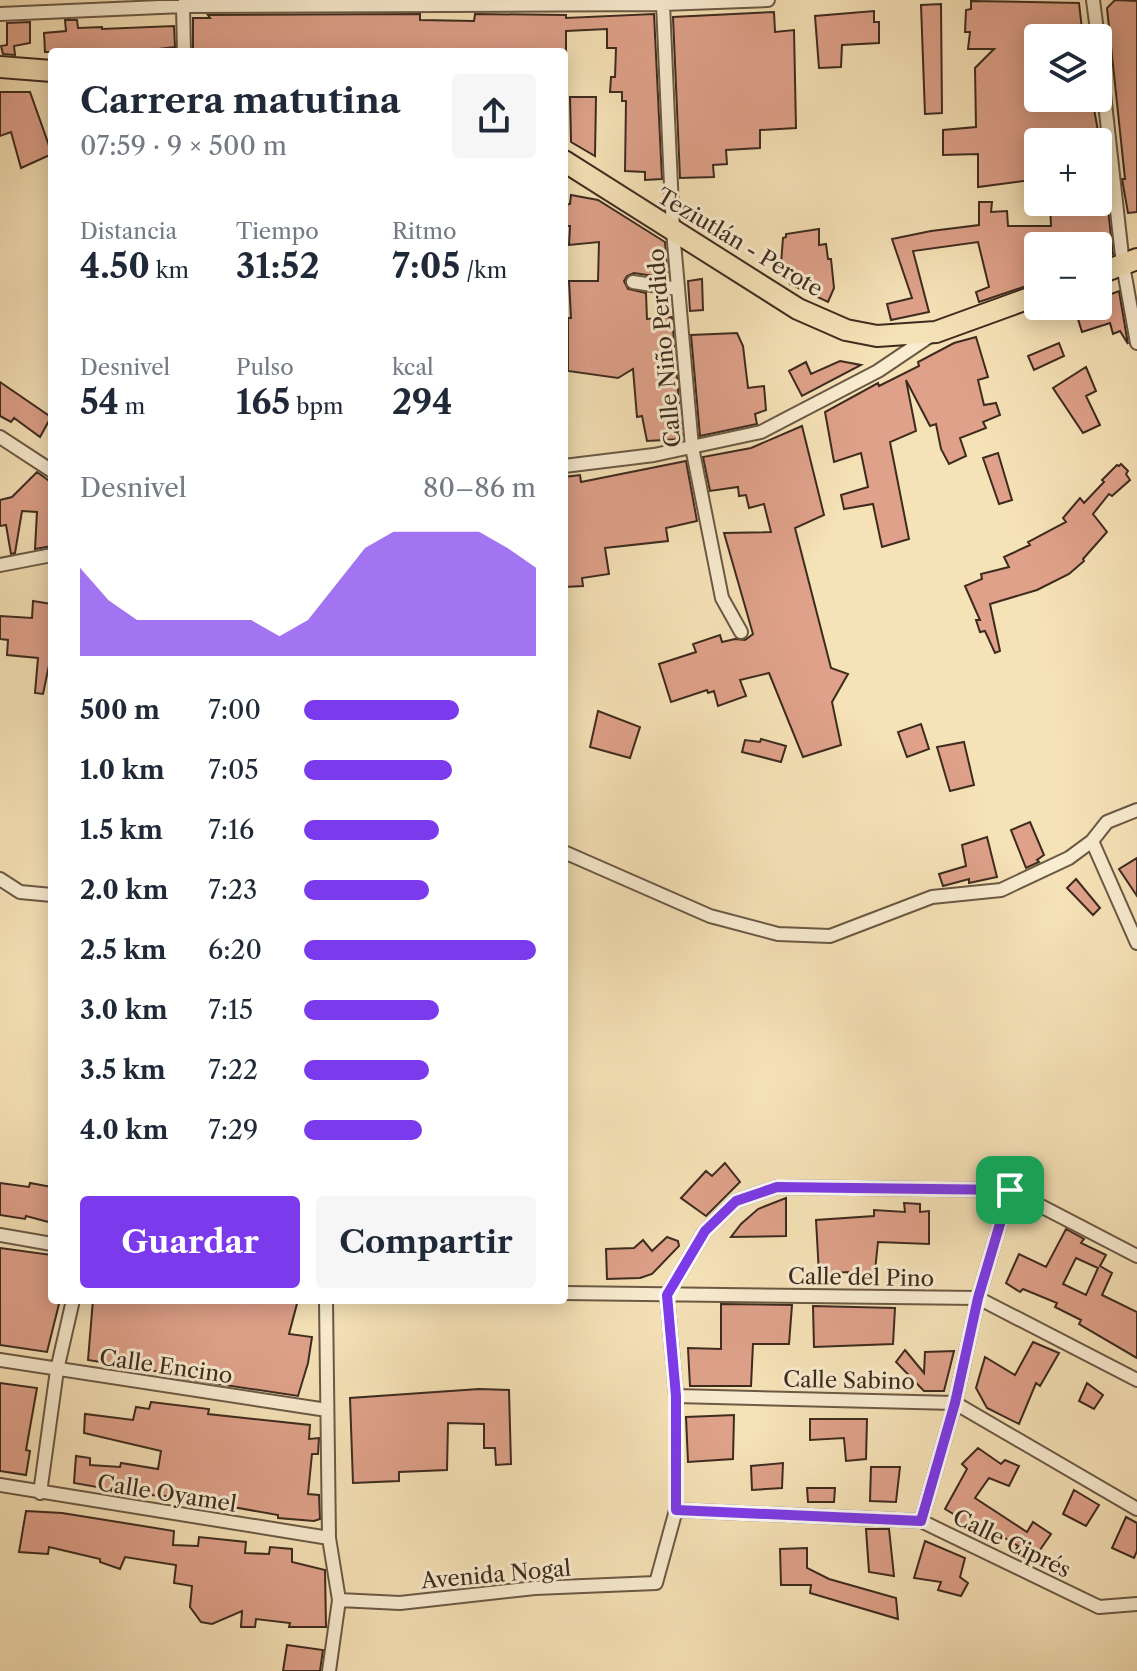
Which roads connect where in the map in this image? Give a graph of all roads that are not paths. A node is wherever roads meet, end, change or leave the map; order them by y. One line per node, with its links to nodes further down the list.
1 (768, 0): 4 (street)
2 (1093, 0): 6 (street)
3 (184, 3): 4 (street); 5 (street); 7 (street)
4 (663, 4): 12 (street, Calle Niño Perdido)
5 (0, 14)
6 (1096, 24)
7 (184, 48)
8 (0, 67): 9 (main road)
9 (48, 71)
10 (1108, 112): 13 (street)
11 (568, 164): 12 (main road, Teziutlán - Perote)
12 (673, 231): 15 (street, Calle Niño Perdido); 17 (main road, Teziutlán - Perote)
13 (1130, 262): 18 (street)
14 (633, 282): 15 (street)
15 (678, 289): 20 (street, Calle Niño Perdido)
16 (1024, 300): 17 (main road, Teziutlán - Perote)
17 (936, 332): 20 (street)
18 (1137, 343)
19 (0, 437): 22 (street)
20 (692, 447): 21 (street); 25 (street, Calle Niño Perdido)
21 (568, 466)
22 (48, 468)
23 (48, 556): 24 (street)
24 (0, 565)
25 (741, 632)
26 (1137, 810): 27 (street)
27 (1092, 841): 28 (street); 31 (street)
28 (568, 854)
29 (0, 879): 30 (street)
30 (48, 895)
31 (1131, 909): 32 (street)
32 (1137, 943)
33 (1010, 1190): 36 (street); 38 (street); 39 (street)
34 (0, 1235): 35 (street)
35 (48, 1243)
36 (1137, 1256)
37 (568, 1293): 38 (street, Calle del Pino)
38 (667, 1295): 39 (street, Calle del Pino); 45 (street)
39 (978, 1298): 44 (street, Calle del Pino); 46 (street)
40 (72, 1304): 43 (street)
41 (326, 1304): 47 (street)
42 (0, 1360): 43 (street, Calle Encino)
43 (57, 1370): 47 (street, Calle Encino); 49 (street)
44 (1137, 1380)
45 (676, 1396): 46 (street, Calle Sabino); 51 (street)
46 (955, 1403): 50 (street, Calle Sabino); 52 (street)
47 (327, 1410): 53 (street)
48 (0, 1485): 49 (street, Calle Oyamel)
49 (40, 1493): 53 (street, Calle Oyamel)
50 (1137, 1509)
51 (676, 1510): 52 (street, Calle Ciprés); 54 (street, Avenida Nogal)
52 (921, 1521): 55 (street, Calle Ciprés)
53 (329, 1538): 54 (street)
54 (339, 1600): 56 (street)
55 (1137, 1604)
56 (329, 1671)

